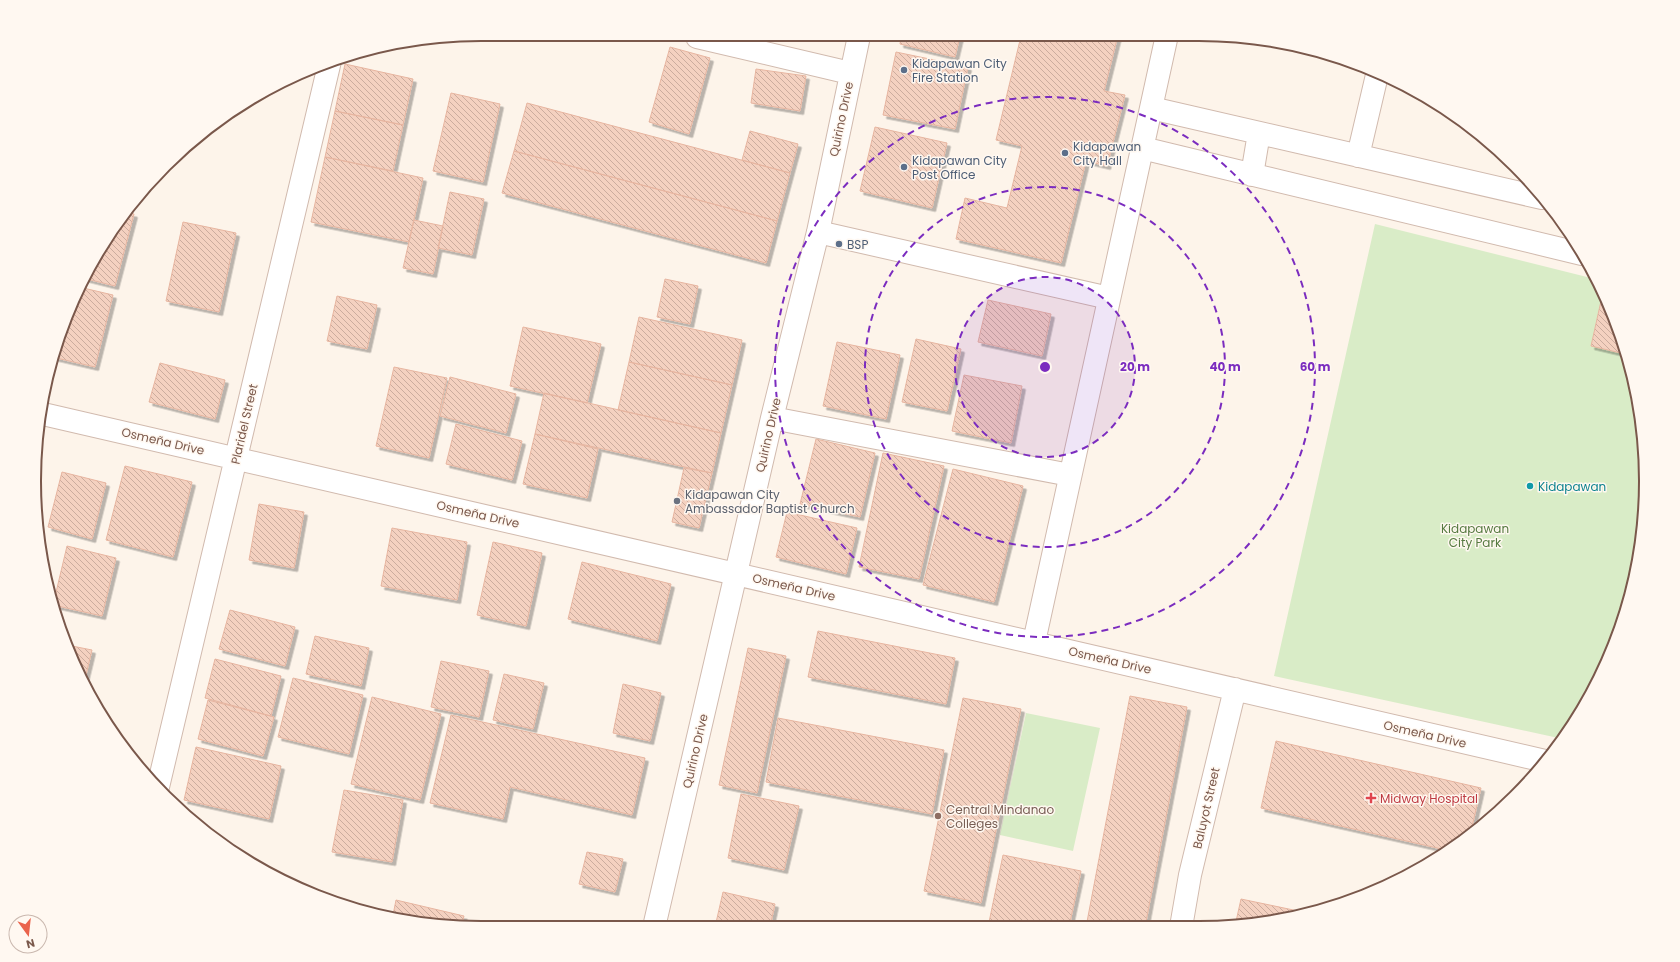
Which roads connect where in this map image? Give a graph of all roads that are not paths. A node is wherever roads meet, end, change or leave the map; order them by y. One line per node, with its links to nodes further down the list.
1 (714, 41): 5 (street)
2 (858, 41): 5 (street, Quirino Drive)
3 (1166, 41): 7 (street)
4 (328, 68): 18 (street, Plaridel Street)
5 (850, 73): 13 (street, Quirino Drive)
6 (1376, 78): 10 (street)
7 (1151, 108): 8 (street); 9 (street)
8 (1259, 133): 10 (street); 11 (street)
9 (1142, 148): 11 (street); 15 (street)
10 (1358, 156): 12 (street)
11 (1252, 175): 14 (street)
12 (1534, 196)
13 (818, 232): 15 (street); 17 (street, Quirino Drive)
14 (1575, 252)
15 (1109, 298): 19 (street)
16 (46, 415): 18 (street, Osmeña Drive)
17 (772, 418): 19 (street); 20 (street, Quirino Drive)
18 (236, 458): 20 (street, Osmeña Drive); 24 (street, Plaridel Street)
19 (1070, 476): 21 (street)
20 (736, 573): 21 (street, Osmeña Drive); 25 (street, Quirino Drive)
21 (1034, 642): 22 (street, Osmeña Drive)
22 (1235, 689): 23 (street, Osmeña Drive); 26 (street, Baluyot Street)
23 (1539, 760)
24 (159, 781)
25 (655, 921)
26 (1182, 921)

